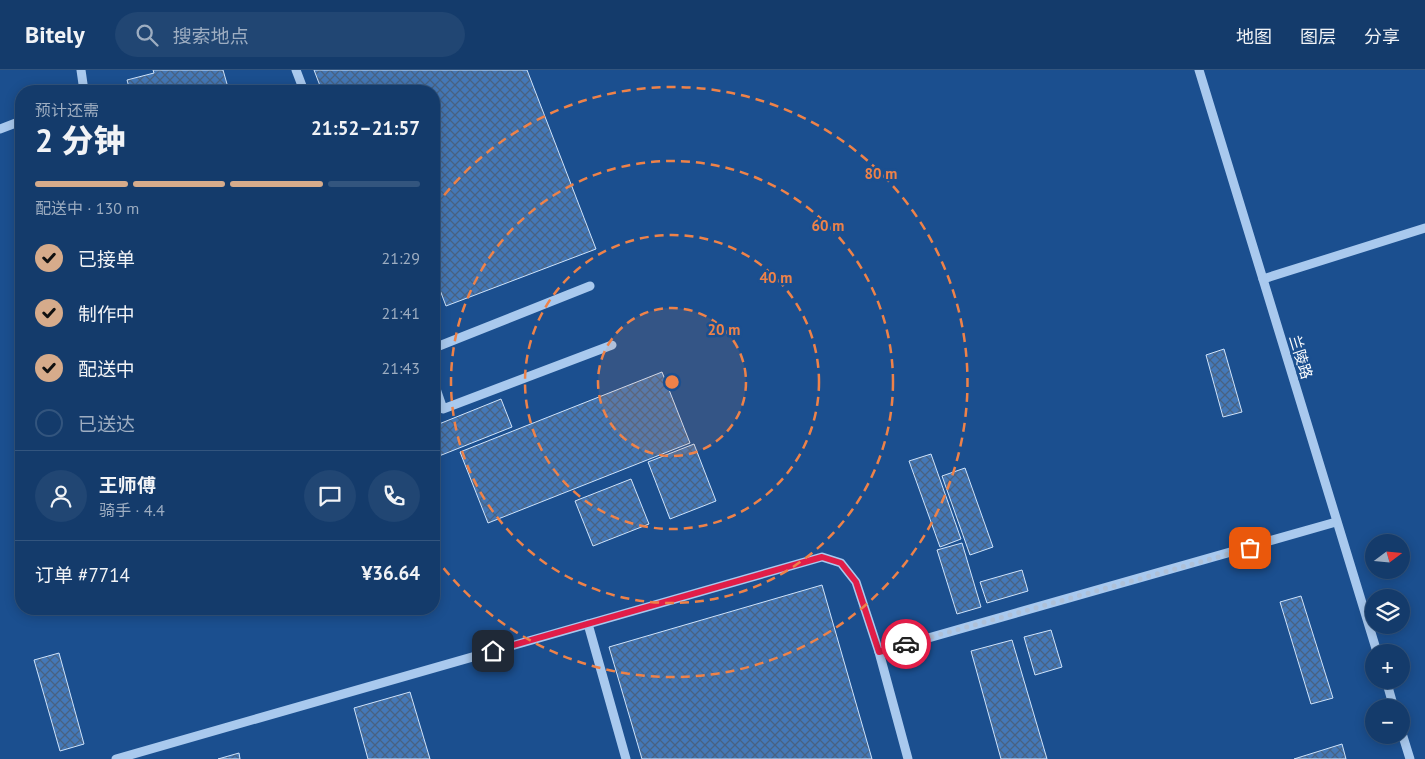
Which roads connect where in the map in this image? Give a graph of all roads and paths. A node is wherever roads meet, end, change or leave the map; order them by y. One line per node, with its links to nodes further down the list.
1 (80, 70): 4 (street)
2 (296, 70): 5 (street)
3 (1199, 70): 9 (street, 兰陵路)
4 (83, 85)
5 (302, 85)
6 (15, 123): 7 (street)
7 (0, 129)
8 (1425, 228): 9 (street)
9 (1263, 280): 14 (street, 兰陵路)
10 (590, 286): 12 (street)
11 (612, 345): 13 (street)
12 (440, 346)
13 (440, 401)
14 (1336, 522): 16 (street, 兰陵路); 17 (street)
15 (588, 624): 17 (street); 19 (street); 20 (street)
16 (1374, 644)
17 (879, 652): 21 (street)
18 (1405, 744): 22 (street)
19 (116, 759)
20 (626, 759)
21 (908, 759)
22 (1410, 759)

